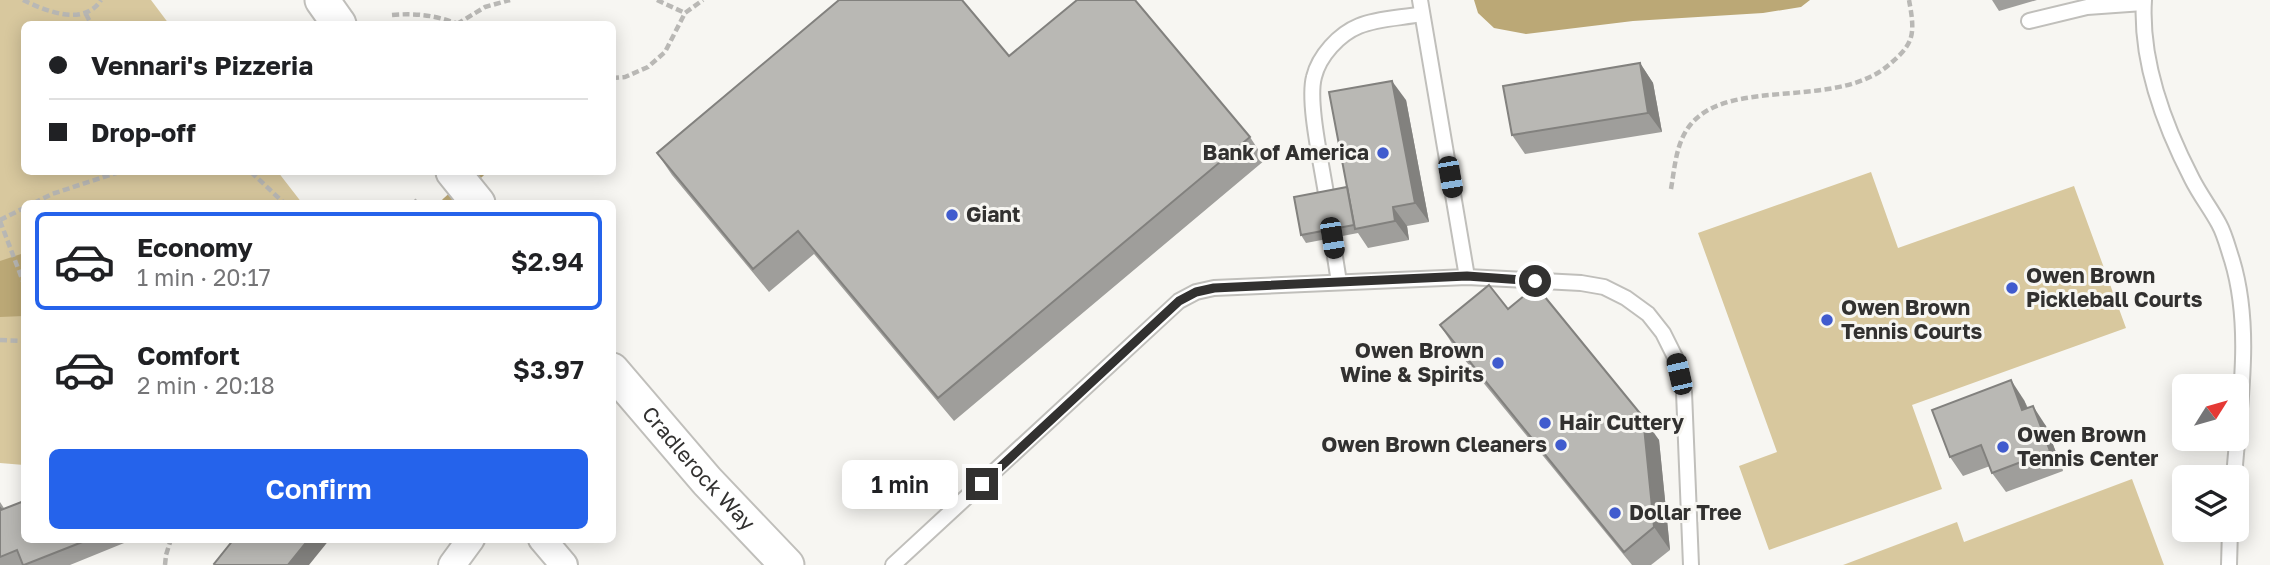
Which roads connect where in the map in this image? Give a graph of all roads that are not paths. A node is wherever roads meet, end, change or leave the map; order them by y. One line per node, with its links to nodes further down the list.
1 (322, 0): 4 (street)
2 (2144, 1): 5 (lane); 13 (lane)
3 (1421, 7): 8 (lane); 10 (lane)
4 (337, 21)
5 (2029, 21)
6 (455, 175): 7 (street)
7 (476, 200)
8 (1327, 200)
9 (1332, 238): 11 (lane)
10 (1467, 276): 11 (lane); 21 (lane)
11 (1339, 282): 20 (lane)
12 (616, 381): 19 (street, Cradlerock Way)
13 (2235, 465)
14 (2230, 542): 22 (lane)
15 (468, 543): 17 (street)
16 (545, 543): 18 (street)
17 (452, 565)
18 (564, 565)
19 (787, 565)
20 (893, 565)
21 (1691, 565)
22 (2229, 565)

